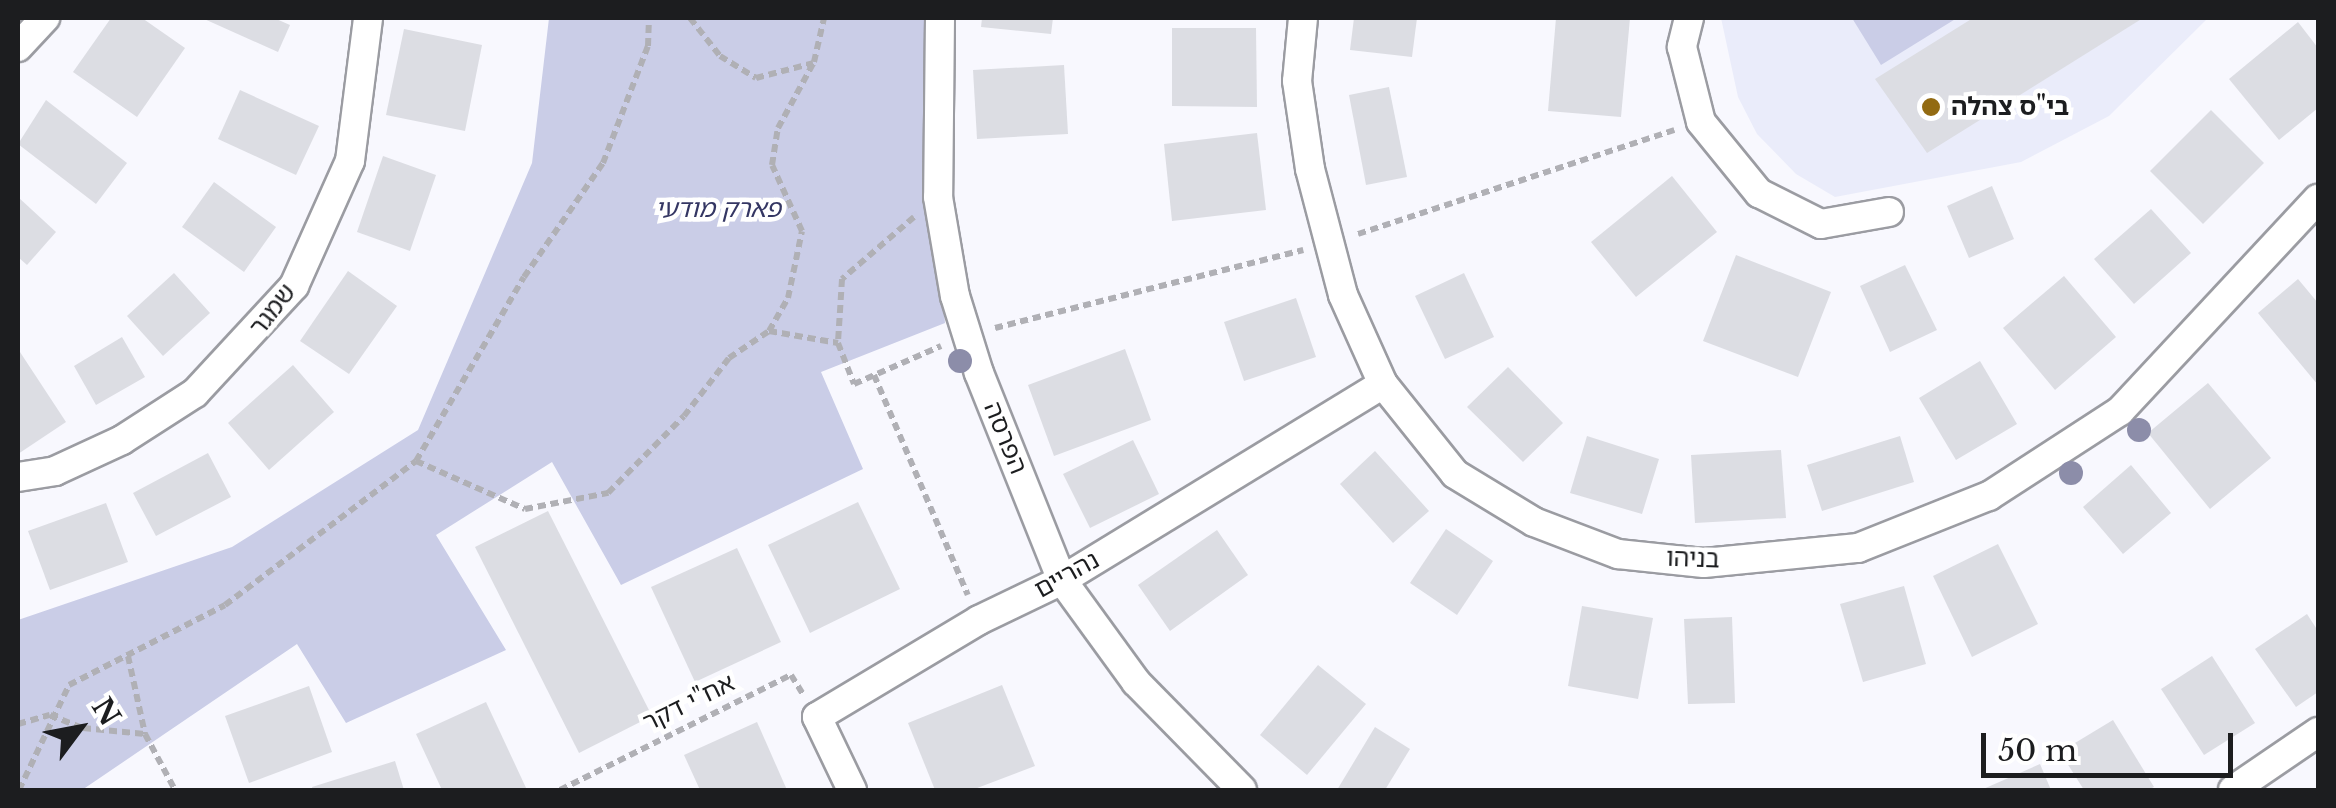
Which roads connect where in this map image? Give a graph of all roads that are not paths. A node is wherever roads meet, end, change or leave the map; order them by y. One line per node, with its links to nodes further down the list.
1 (45, 18): 6 (street)
2 (368, 18): 10 (street, שמגר)
3 (940, 18): 11 (street, הפרסה)
4 (1303, 18): 9 (street, בניהו)
5 (1689, 18): 8 (street)
6 (18, 47)
7 (2318, 199): 9 (street, בניהו)
8 (1889, 212)
9 (1383, 384): 11 (street, נהריים)
10 (18, 477)
11 (1062, 580): 13 (street, נהריים); 14 (street, הפרסה)
12 (2318, 732): 15 (street)
13 (852, 790)
14 (1242, 790)
15 (2234, 790)

